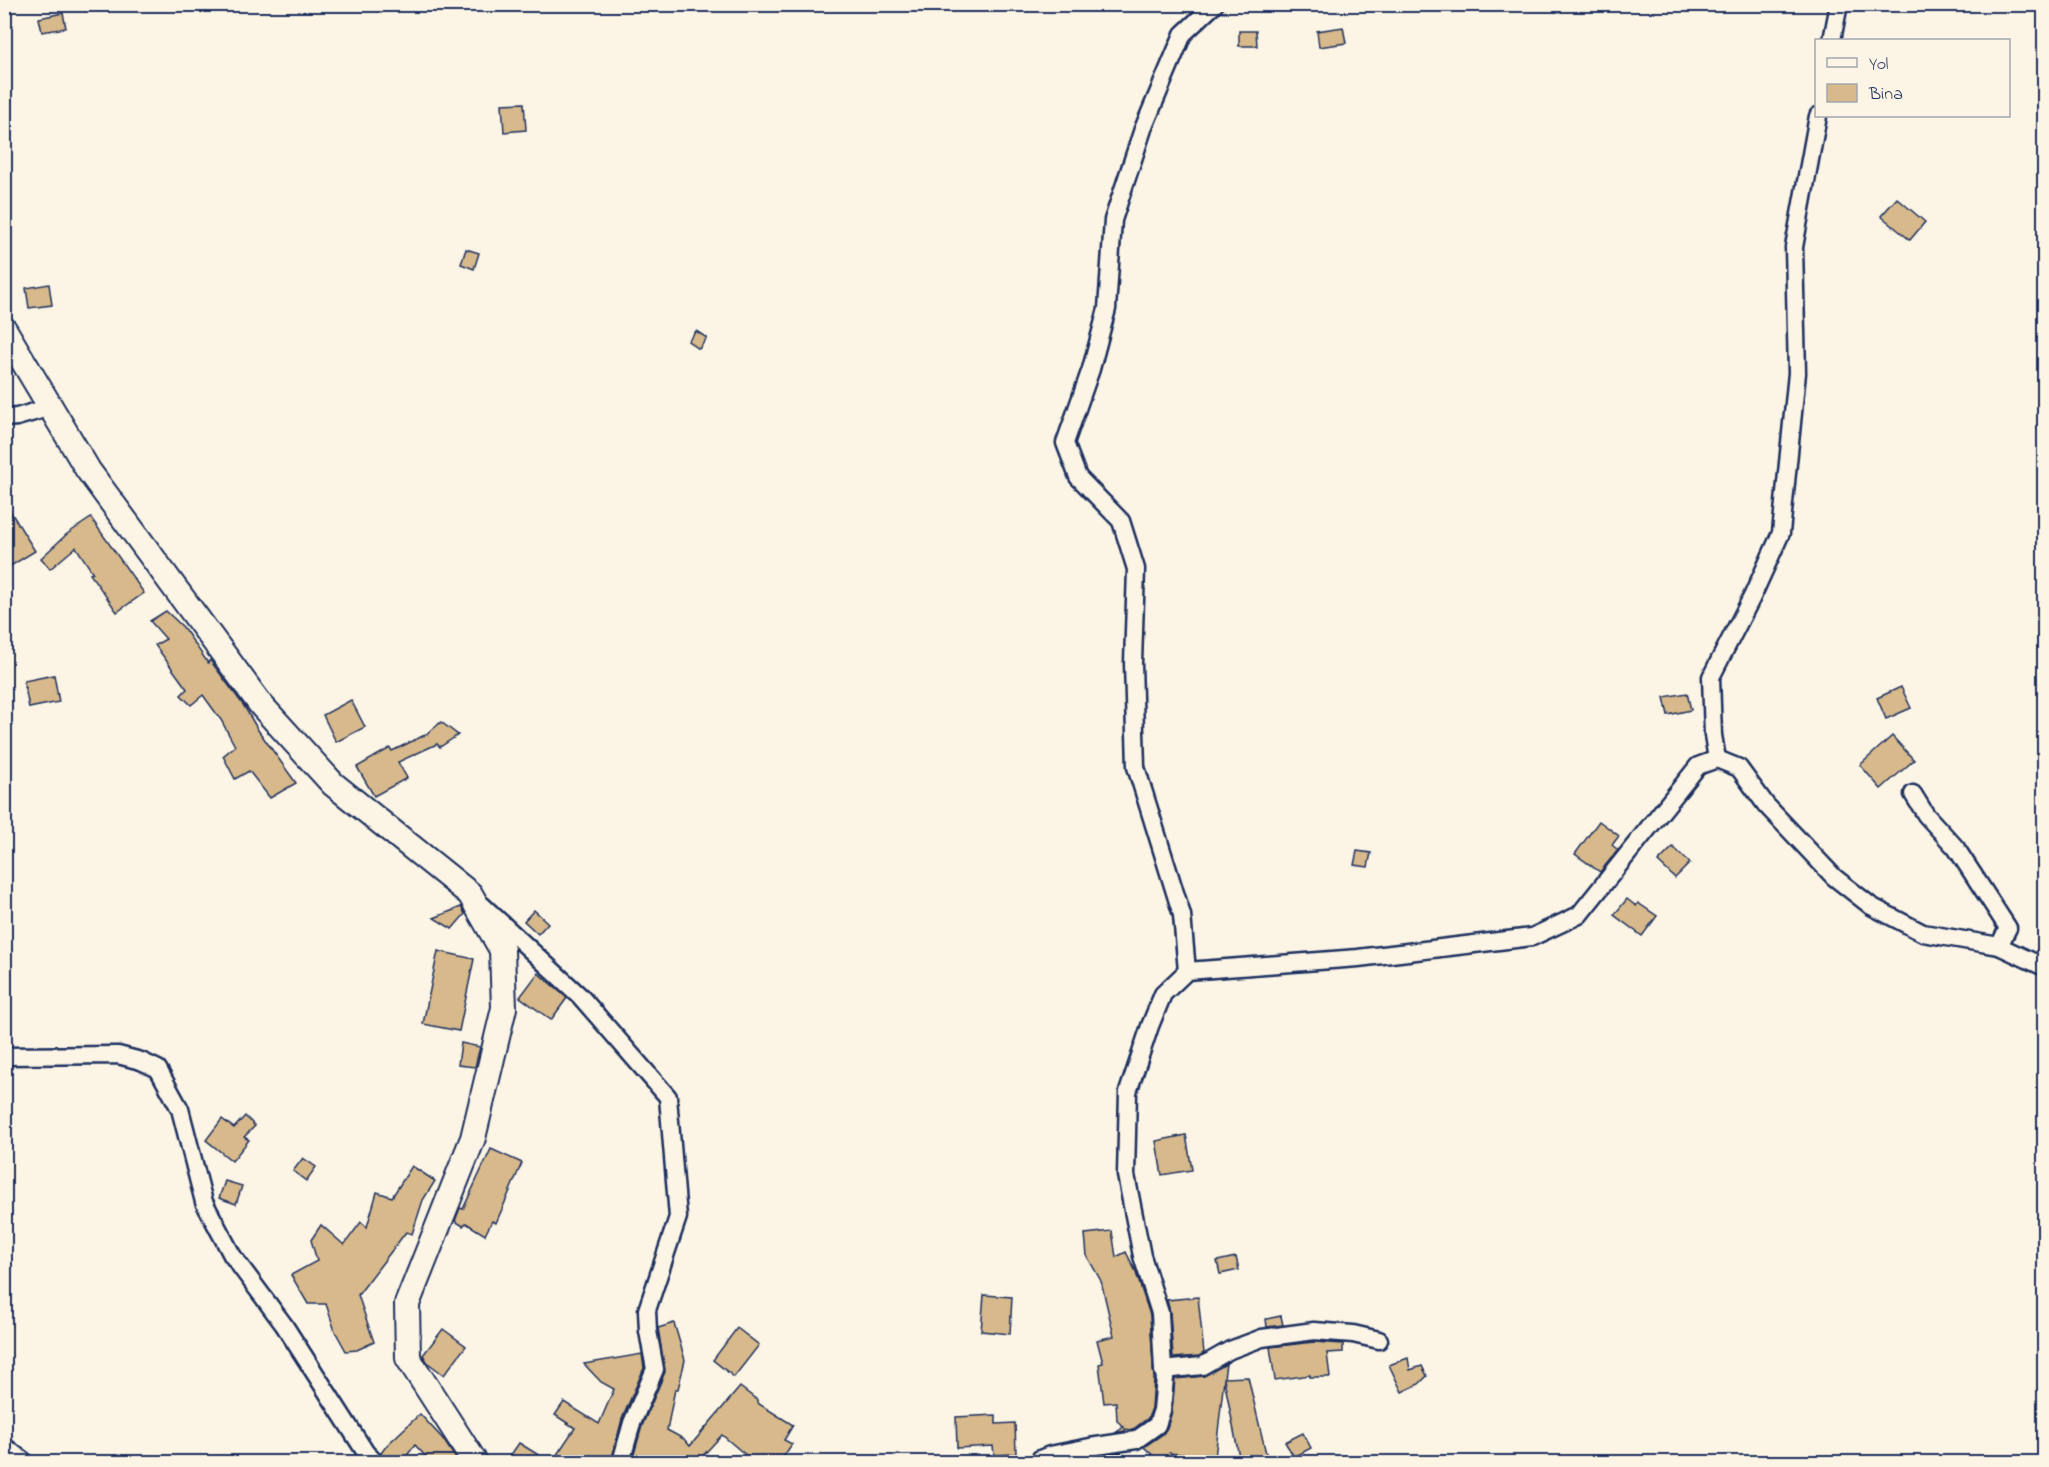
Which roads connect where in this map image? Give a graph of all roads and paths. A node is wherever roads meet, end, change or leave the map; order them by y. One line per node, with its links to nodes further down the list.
1 (1215, 4): 13 (street)
2 (1839, 4): 3 (street)
3 (1832, 39)
4 (1818, 117): 8 (street)
5 (4, 329): 6 (main road)
6 (51, 407): 7 (street); 10 (main road)
7 (4, 418)
8 (1717, 759): 11 (street); 13 (street)
9 (1913, 794): 11 (street)
10 (471, 894): 20 (main road); 21 (street)
11 (1999, 946): 12 (street)
12 (2044, 967)
13 (1187, 971): 16 (street)
14 (4, 1056): 19 (street)
15 (1379, 1340): 16 (street)
16 (1162, 1370): 22 (street)
17 (4, 1446): 18 (street)
18 (24, 1462)
19 (375, 1462)
20 (475, 1462)
21 (621, 1462)
22 (1038, 1462)

